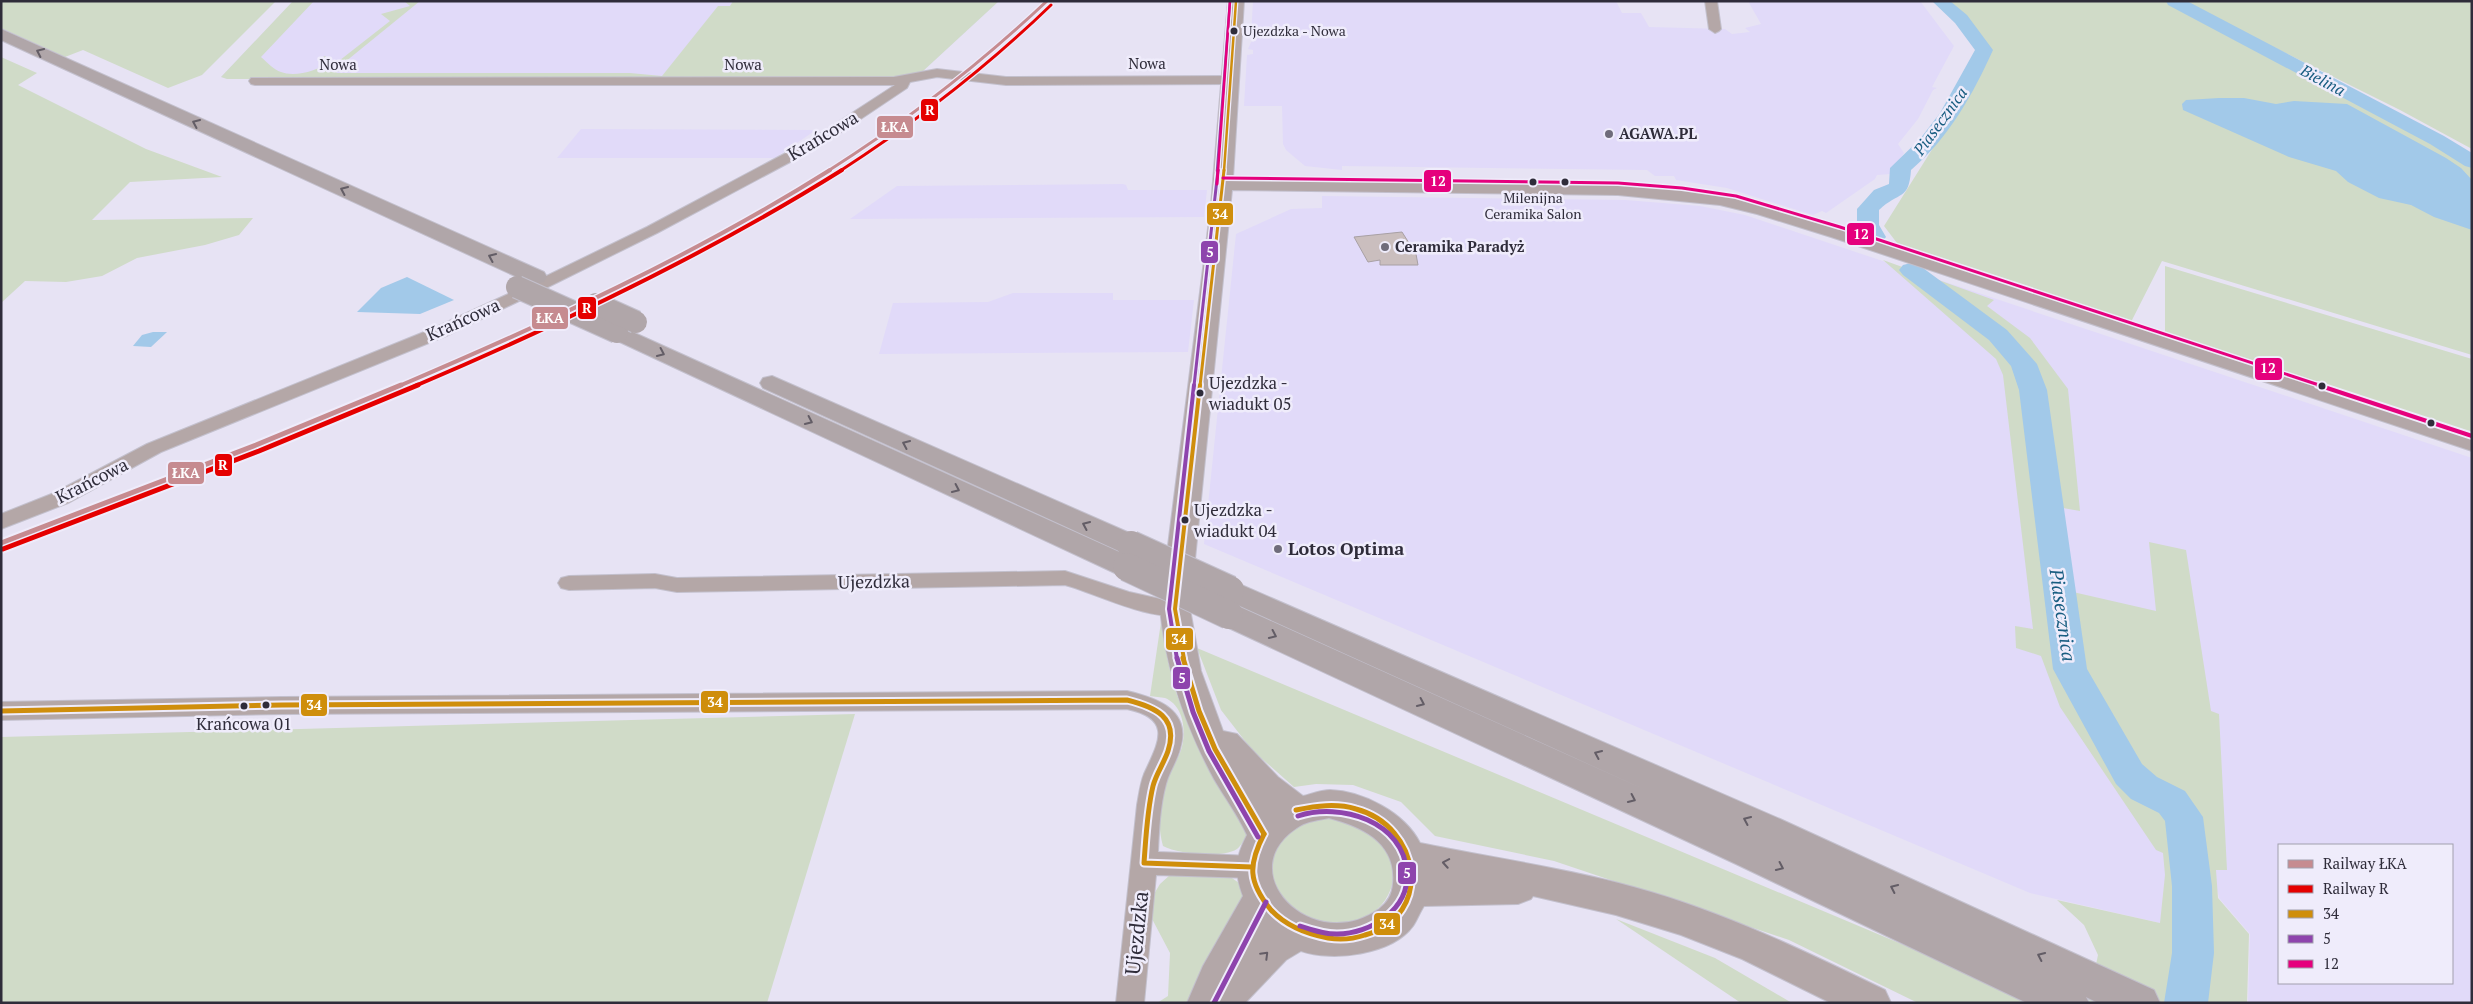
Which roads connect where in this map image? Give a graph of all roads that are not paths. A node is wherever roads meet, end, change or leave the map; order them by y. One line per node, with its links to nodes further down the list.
1 (1236, 1): 7 (main road)
2 (1711, 1): 3 (street)
3 (1715, 29)
4 (1, 34): 10 (highway, one-way to 4)
5 (1, 49): 10 (highway)
6 (904, 80): 7 (street, Nowa); 8 (street, Nowa); 12 (street, Krańcowa)
7 (1231, 80): 9 (main road)
8 (255, 81)
9 (1223, 184): 11 (main road); 14 (main road)
10 (527, 282): 23 (highway, bridge)
11 (2472, 443)
12 (1, 522)
13 (569, 583): 14 (street, Ujezdzka)
14 (1176, 609): 16 (main road)
15 (1, 711): 19 (street, Ujezdzka)
16 (1201, 714): 17 (main road); 18 (main road)
17 (1296, 810): 18 (main road); 20 (main road)
18 (1264, 834): 21 (main road)
19 (1144, 863): 21 (street); 24 (street, Ujezdzka)
20 (1410, 873): 22 (main road); 27 (main road)
21 (1256, 883): 22 (main road); 25 (main road)
22 (1298, 932): 26 (main road, one-way to 22)
23 (2077, 990): 28 (highway)
24 (1130, 1003)
25 (1206, 1003)
26 (1219, 1003)
27 (1871, 1003)
28 (2140, 1003)

